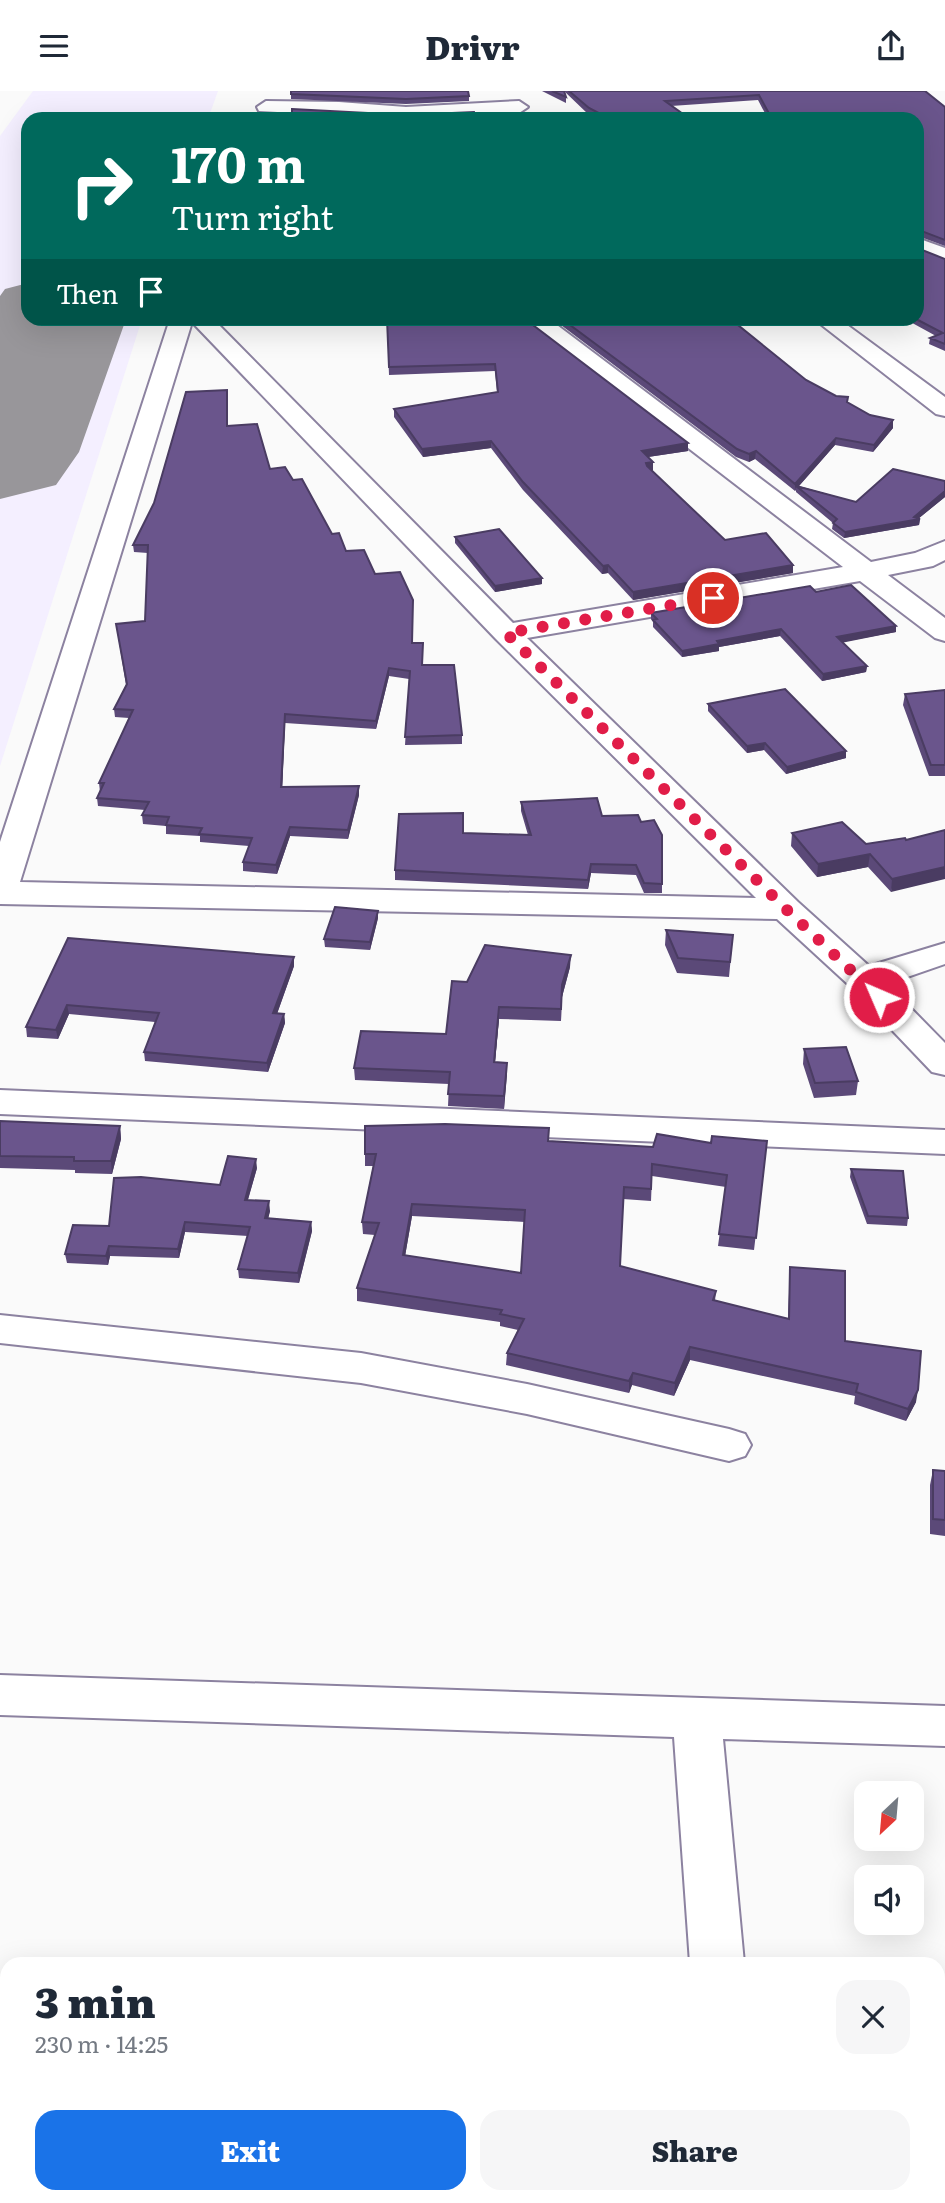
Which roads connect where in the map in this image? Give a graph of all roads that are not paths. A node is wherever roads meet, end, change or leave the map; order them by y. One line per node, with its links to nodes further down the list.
1 (277, 91): 4 (street)
2 (498, 91): 3 (street)
3 (519, 107): 7 (street); 8 (street)
4 (266, 112)
5 (277, 112): 6 (street)
6 (377, 112)
7 (457, 112)
8 (526, 112)
9 (924, 247): 10 (street)
10 (945, 256)
11 (179, 326): 22 (street)
12 (208, 326): 21 (street)
13 (543, 326): 19 (street)
14 (834, 326): 16 (street)
15 (945, 378): 16 (street)
16 (915, 386): 17 (street)
17 (945, 409)
18 (945, 549): 19 (street)
19 (869, 571): 20 (street); 21 (street)
20 (945, 632)
21 (506, 633): 23 (street)
22 (0, 893): 23 (street)
23 (786, 909): 25 (street)
24 (945, 953): 25 (street)
25 (863, 980): 26 (street)
26 (945, 1065)
27 (0, 1102): 28 (street)
28 (945, 1142)
29 (0, 1329): 30 (street)
30 (729, 1445)
31 (0, 1695): 32 (street)
32 (697, 1719): 33 (street); 34 (street)
33 (945, 1725)
34 (717, 1957)

